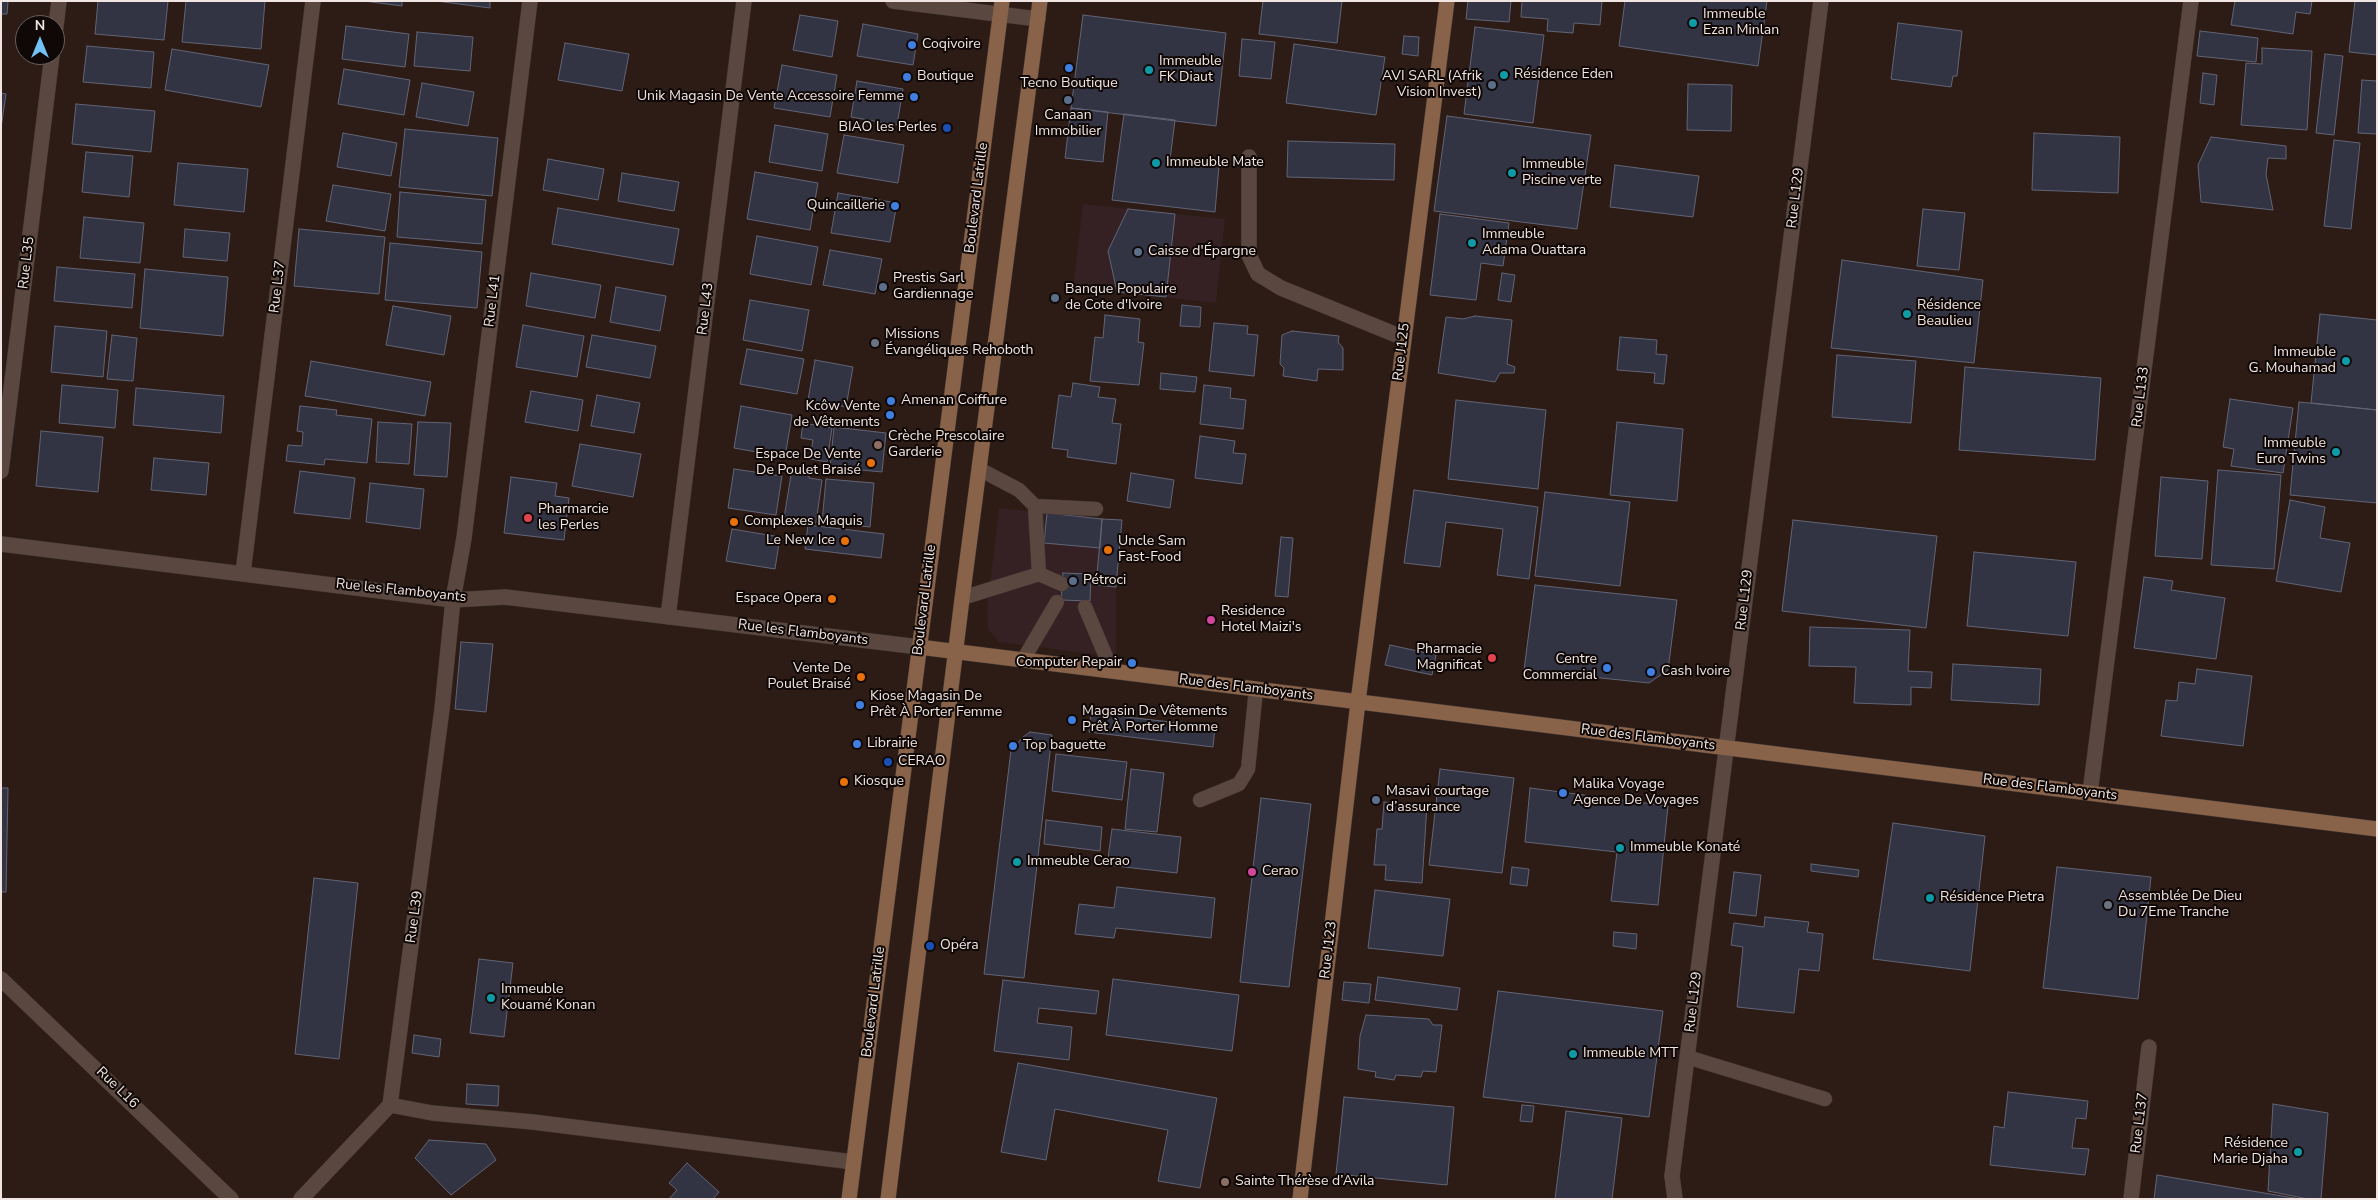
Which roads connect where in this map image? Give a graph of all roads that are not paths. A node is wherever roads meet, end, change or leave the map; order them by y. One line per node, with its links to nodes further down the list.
1 (59, 1): 11 (street)
2 (313, 1): 21 (street, Rue L37)
3 (530, 1): 25 (street, Rue L41)
4 (744, 1): 28 (street, Rue L43)
5 (893, 1): 10 (street)
6 (1040, 1): 12 (street)
7 (1447, 1): 15 (street, Rue J125)
8 (1821, 1): 35 (street, Rue L129)
9 (2191, 1): 36 (street, Rue L133)
10 (1001, 8): 12 (street); 29 (street, Boulevard Latrille)
11 (57, 15)
12 (1038, 19): 16 (street)
13 (51, 65): 17 (street, Rue L35)
14 (1249, 157): 15 (street)
15 (1404, 338): 34 (street, Rue J125)
16 (979, 469): 18 (lane); 24 (street)
17 (1, 471)
18 (1035, 506): 19 (lane); 22 (lane)
19 (1096, 509)
20 (1, 544): 21 (street, Rue les Flamboyants)
21 (243, 573): 25 (street, Rue les Flamboyants)
22 (1039, 574): 23 (lane); 24 (lane)
23 (1062, 584)
24 (962, 598): 30 (street)
25 (453, 600): 28 (street, Rue les Flamboyants); 43 (street, Rue L39)
26 (1057, 602): 31 (lane)
27 (1085, 608): 32 (lane)
28 (668, 617): 29 (street, Rue les Flamboyants)
29 (920, 647): 30 (street, Rue des Flamboyants); 44 (street, Boulevard Latrille)
30 (956, 652): 31 (street, Rue des Flamboyants); 48 (street)
31 (1023, 660): 32 (street, Rue des Flamboyants)
32 (1112, 671): 33 (street, Rue des Flamboyants)
33 (1256, 689): 34 (street, Rue des Flamboyants); 37 (lane)
34 (1358, 702): 35 (street, Rue des Flamboyants); 49 (street, Rue J123)
35 (1726, 748): 36 (street, Rue des Flamboyants); 41 (street, Rue L129)
36 (2090, 793): 38 (street, Rue des Flamboyants)
37 (1200, 800)
38 (2377, 829)
39 (1, 978): 45 (street, Rue L16)
40 (2149, 1047): 51 (street, Rue L137)
41 (1687, 1057): 42 (lane); 50 (street, Rue L129)
42 (1825, 1099)
43 (390, 1105): 44 (street); 46 (street)
44 (853, 1162): 47 (street, Boulevard Latrille)
45 (231, 1199)
46 (300, 1199)
47 (849, 1199)
48 (888, 1199)
49 (1300, 1199)
50 (1674, 1199)
51 (2131, 1199)

